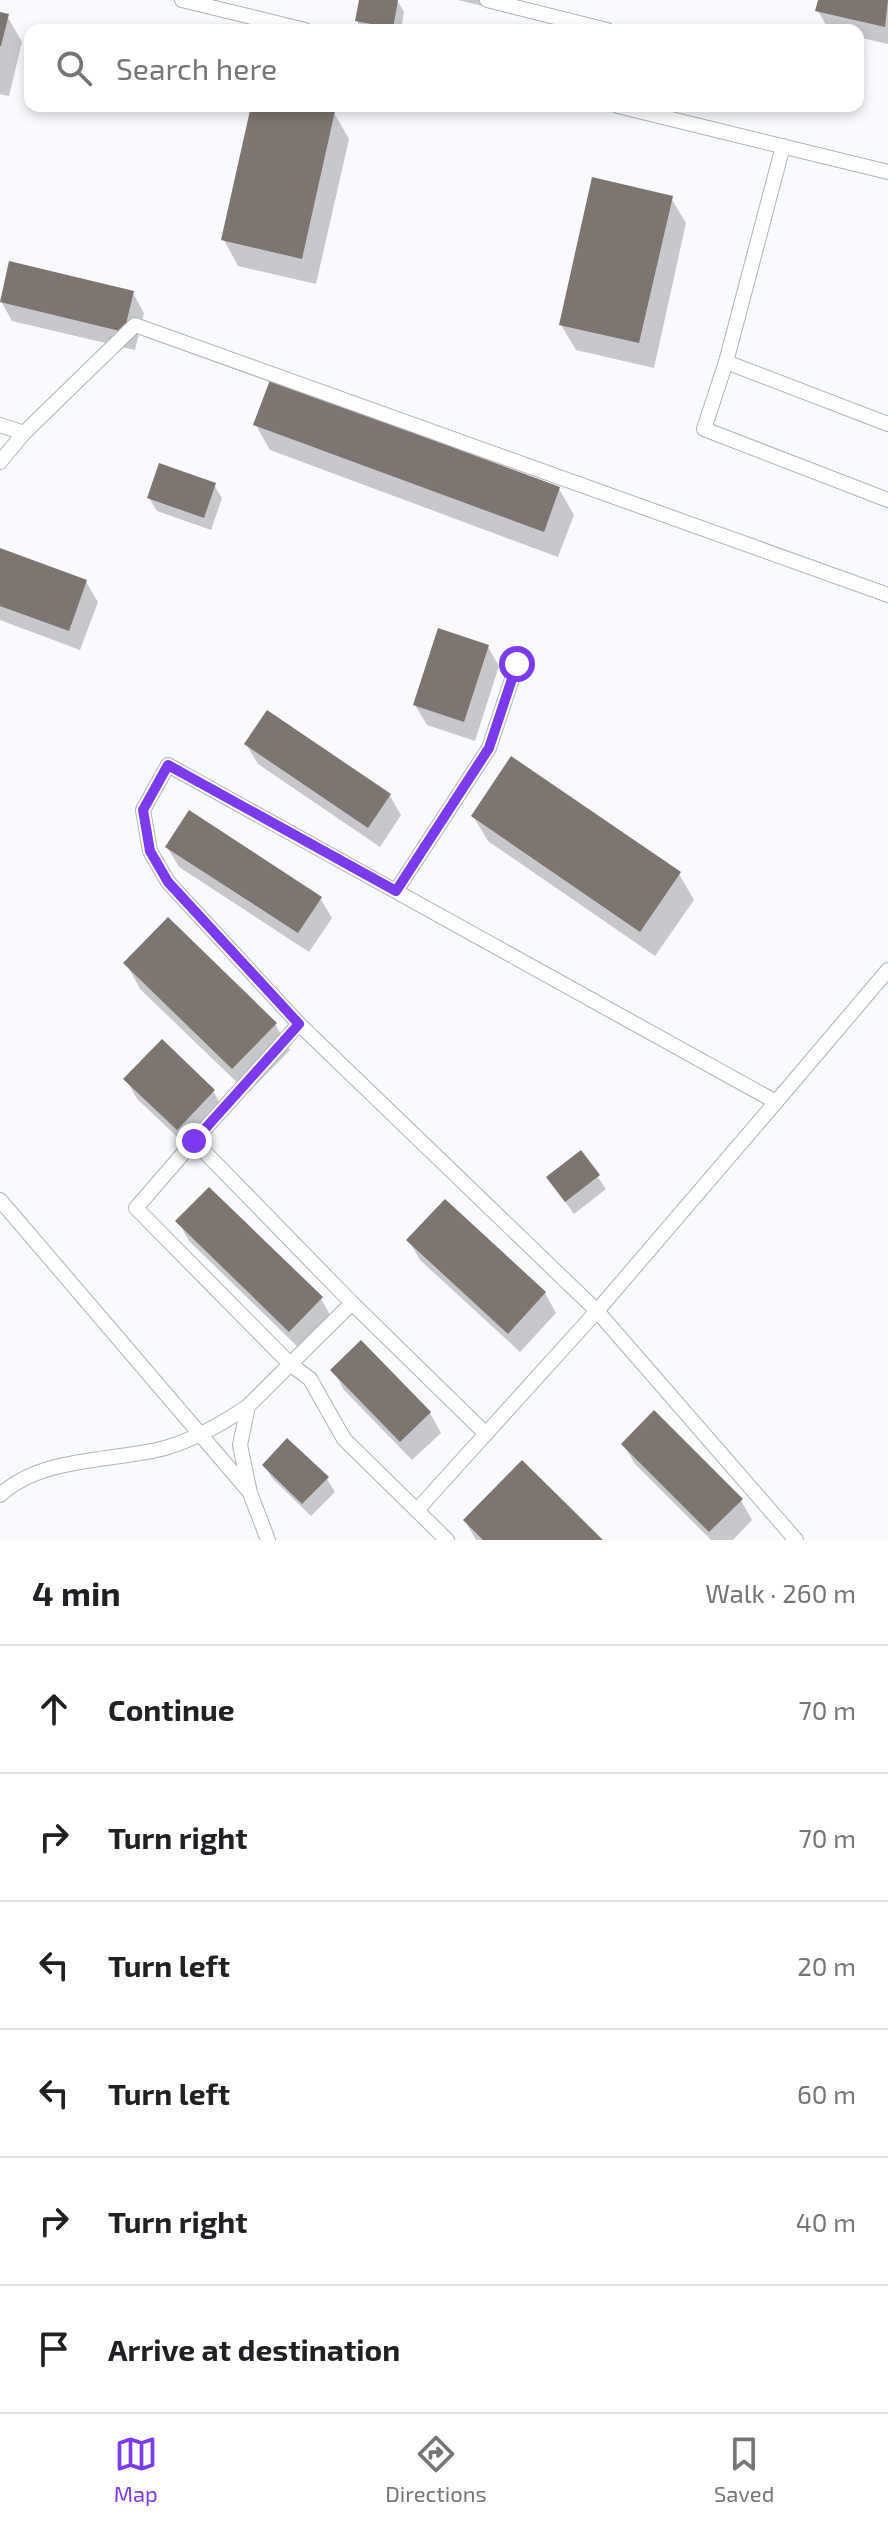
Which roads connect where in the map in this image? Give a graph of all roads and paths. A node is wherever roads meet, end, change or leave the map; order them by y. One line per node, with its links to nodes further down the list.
1 (182, 0): 4 (lane)
2 (487, 0): 3 (lane)
3 (503, 2): 5 (lane)
4 (280, 24)
5 (585, 24)
6 (643, 112): 7 (lane)
7 (783, 146): 8 (lane); 9 (lane)
8 (888, 172)
9 (726, 362): 10 (lane); 14 (lane)
10 (888, 424)
11 (0, 425): 12 (lane)
12 (24, 433): 13 (lane); 15 (lane)
13 (0, 462)
14 (888, 500)
15 (888, 595)
16 (517, 664): 17 (lane)
17 (396, 891): 19 (lane); 20 (lane)
18 (888, 970): 20 (lane)
19 (299, 1024): 21 (lane); 24 (lane)
20 (776, 1102): 24 (lane)
21 (194, 1141): 23 (lane); 25 (lane)
22 (0, 1200): 28 (lane)
23 (352, 1303): 25 (lane); 27 (lane)
24 (597, 1311): 27 (lane); 34 (lane)
25 (290, 1364): 26 (lane); 31 (lane)
26 (248, 1406): 28 (lane); 29 (lane)
27 (486, 1434): 31 (lane)
28 (200, 1435): 29 (lane); 30 (lane)
29 (250, 1493): 32 (lane)
30 (0, 1495)
31 (417, 1510): 33 (lane)
32 (268, 1540)
33 (447, 1540)
34 (796, 1540)

